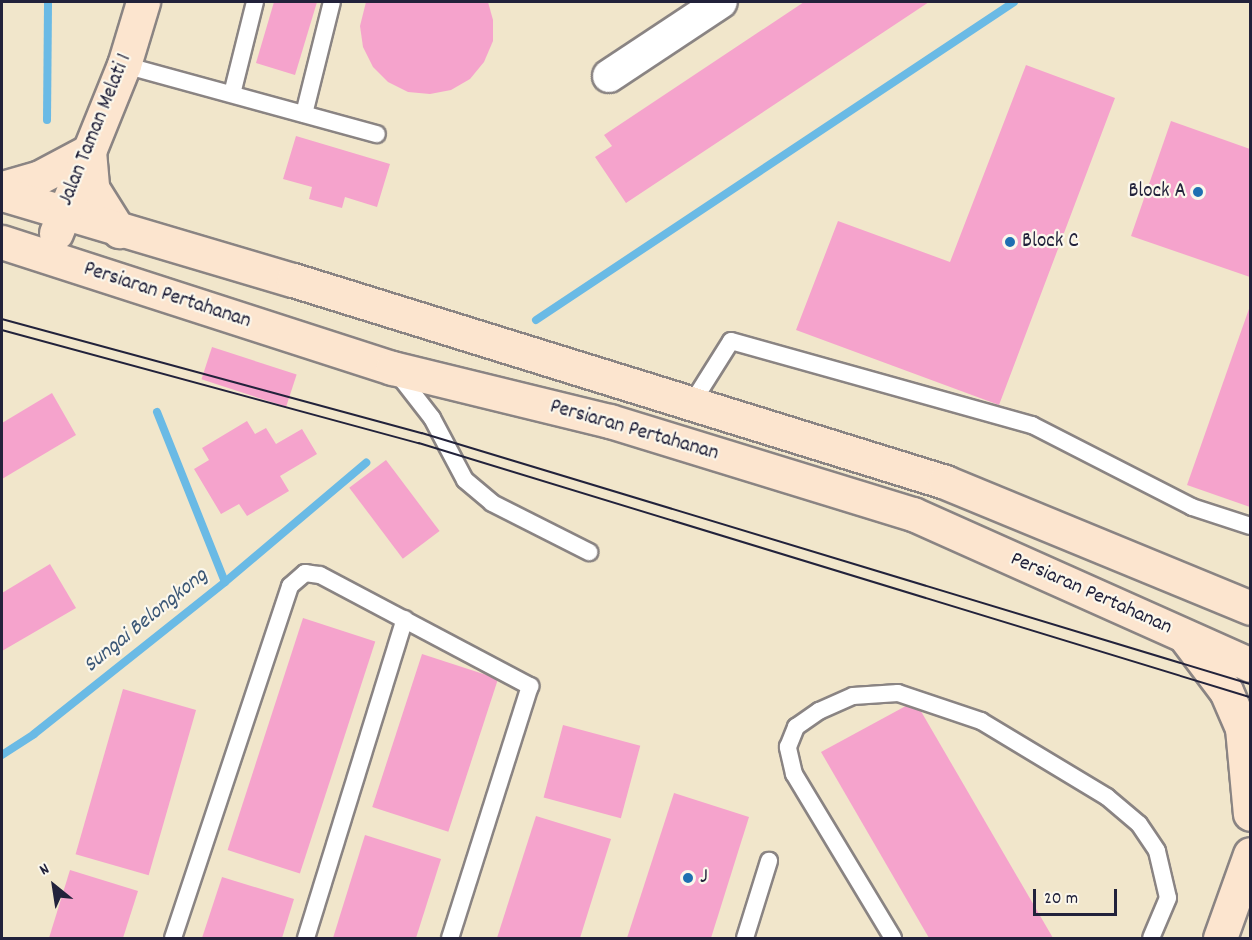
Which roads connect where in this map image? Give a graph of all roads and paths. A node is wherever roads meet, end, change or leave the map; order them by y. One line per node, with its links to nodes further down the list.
1 (143, 2): 5 (main road, Jalan Taman Melati 1)
2 (255, 2): 7 (lane)
3 (332, 2): 8 (lane)
4 (721, 2): 6 (street)
5 (124, 65): 7 (lane); 10 (main road, Jalan Taman Melati 1)
6 (609, 76)
7 (232, 94): 8 (lane)
8 (304, 114): 9 (lane)
9 (377, 134)
10 (89, 151): 11 (main road); 13 (main road, Jalan Taman Melati 1); 14 (main road)
11 (2, 188)
12 (2, 194): 13 (main road, Persiaran Pertahanan)
13 (63, 213): 14 (main road, Persiaran Pertahanan); 16 (main road, Jalan Taman Melati 1)
14 (118, 231): 18 (main road, Persiaran Pertahanan)
15 (2, 242): 16 (main road, Persiaran Pertahanan)
16 (48, 257): 17 (main road, Persiaran Pertahanan)
17 (392, 368): 20 (lane); 23 (main road, Persiaran Pertahanan)
18 (692, 403): 19 (lane); 21 (main road, Persiaran Pertahanan)
19 (1251, 526)
20 (589, 552)
21 (1243, 602)
22 (405, 619): 28 (lane); 29 (lane); 30 (lane)
23 (1183, 635): 24 (main road, Persiaran Pertahanan); 25 (main road)
24 (1251, 665)
25 (1251, 814)
26 (1251, 854): 34 (main road)
27 (769, 861): 31 (lane)
28 (173, 939)
29 (306, 939)
30 (450, 939)
31 (745, 939)
32 (893, 939): 33 (lane)
33 (1151, 939)
34 (1220, 939)

